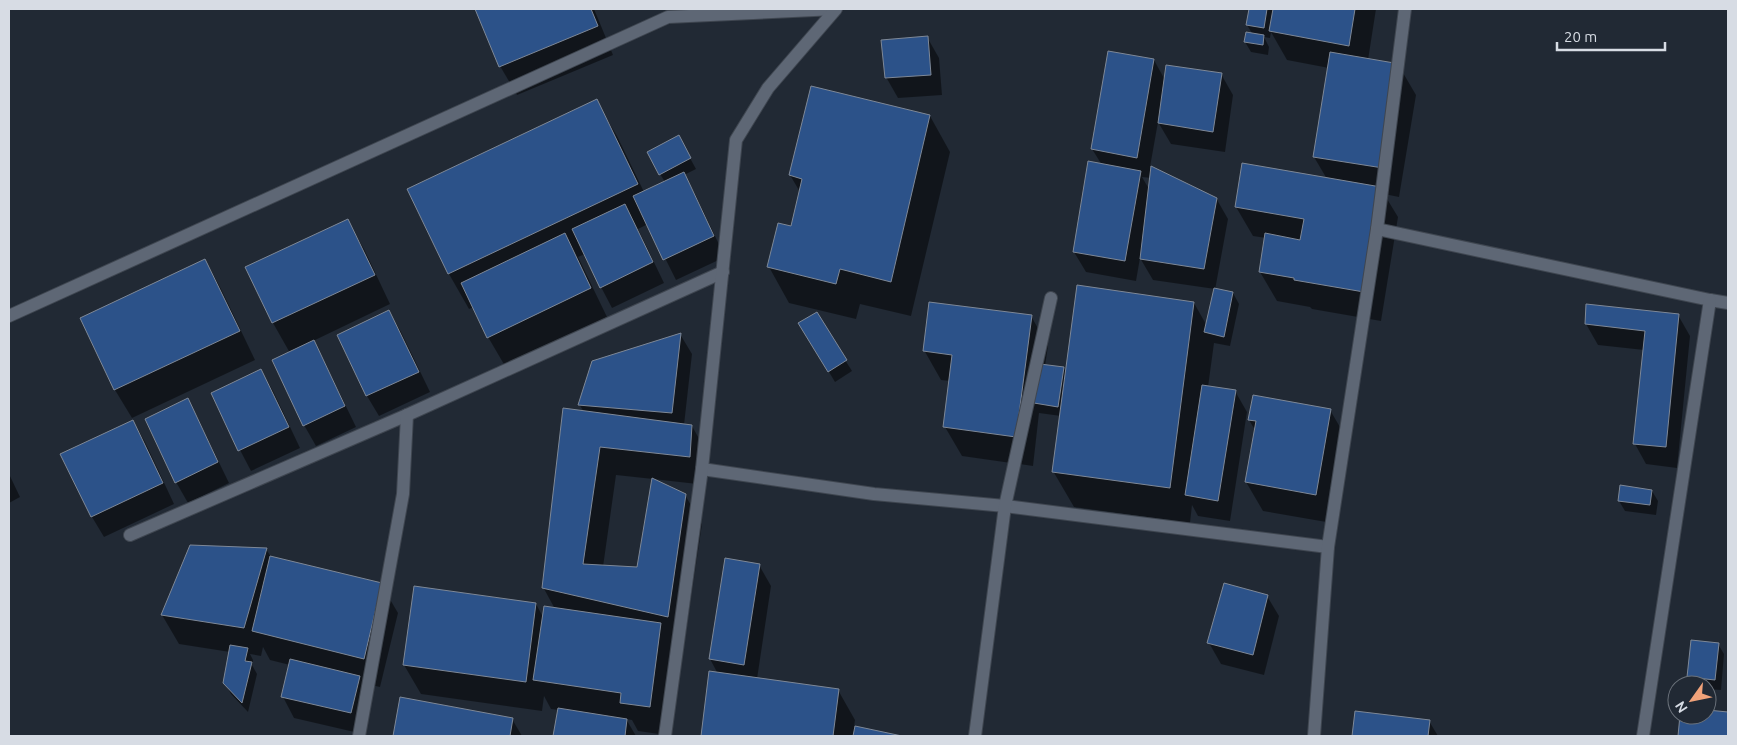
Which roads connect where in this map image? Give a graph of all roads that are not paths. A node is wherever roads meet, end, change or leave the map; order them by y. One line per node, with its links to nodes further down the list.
1 (835, 9): 4 (street); 8 (street)
2 (1405, 9): 3 (street)
3 (1377, 229): 6 (street); 13 (street)
4 (723, 272): 9 (street); 10 (street)
5 (1051, 298): 11 (street)
6 (1710, 300): 7 (street); 18 (street)
7 (1728, 303)
8 (9, 316)
9 (407, 415): 12 (street); 14 (street)
10 (702, 468): 11 (street); 15 (street)
11 (1004, 506): 13 (street); 16 (street)
12 (130, 535)
13 (1328, 547): 17 (street)
14 (359, 736)
15 (665, 736)
16 (975, 736)
17 (1314, 736)
18 (1643, 736)

